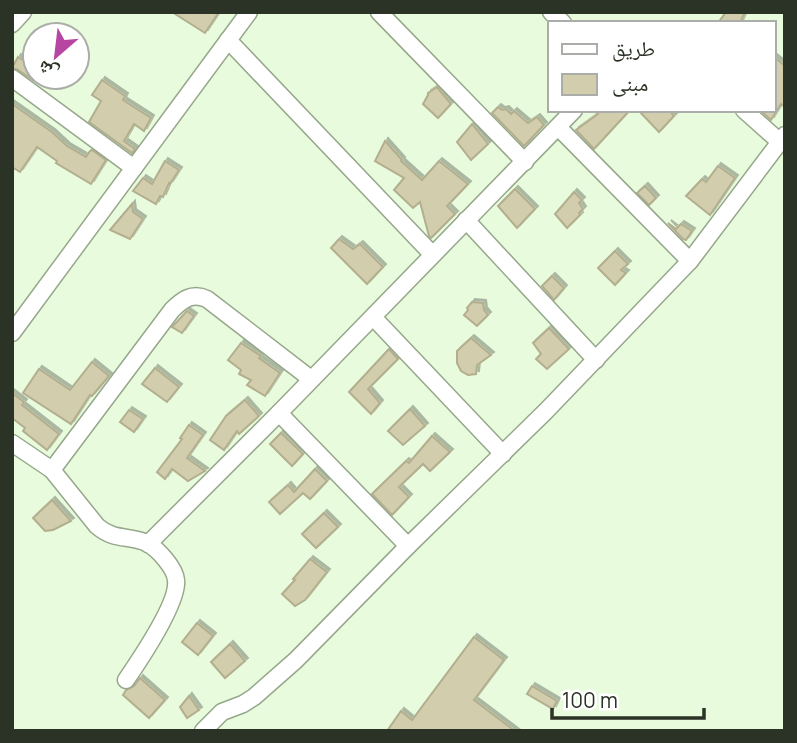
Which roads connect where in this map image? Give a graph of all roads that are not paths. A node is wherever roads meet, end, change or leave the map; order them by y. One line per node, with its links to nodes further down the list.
1 (23, 12): 4 (street)
2 (379, 12): 11 (street)
3 (247, 13): 5 (street)
4 (12, 24)
5 (228, 40): 12 (street); 14 (street)
6 (12, 78): 12 (street)
7 (572, 112): 9 (street)
8 (747, 112): 10 (street)
9 (558, 127): 11 (street); 15 (street)
10 (782, 138): 15 (street)
11 (525, 162): 13 (street)
12 (134, 168): 17 (street)
13 (466, 220): 14 (street); 18 (street)
14 (432, 254): 16 (street)
15 (690, 261): 18 (street)
16 (373, 317): 19 (street); 22 (street)
17 (12, 333)
18 (596, 360): 22 (street)
19 (311, 379): 20 (street); 23 (street)
20 (279, 413): 24 (street); 25 (street)
21 (12, 443): 23 (street)
22 (503, 454): 25 (street)
23 (52, 470): 24 (street)
24 (148, 544): 26 (street)
25 (408, 546): 27 (street)
26 (126, 680)
27 (204, 731)

